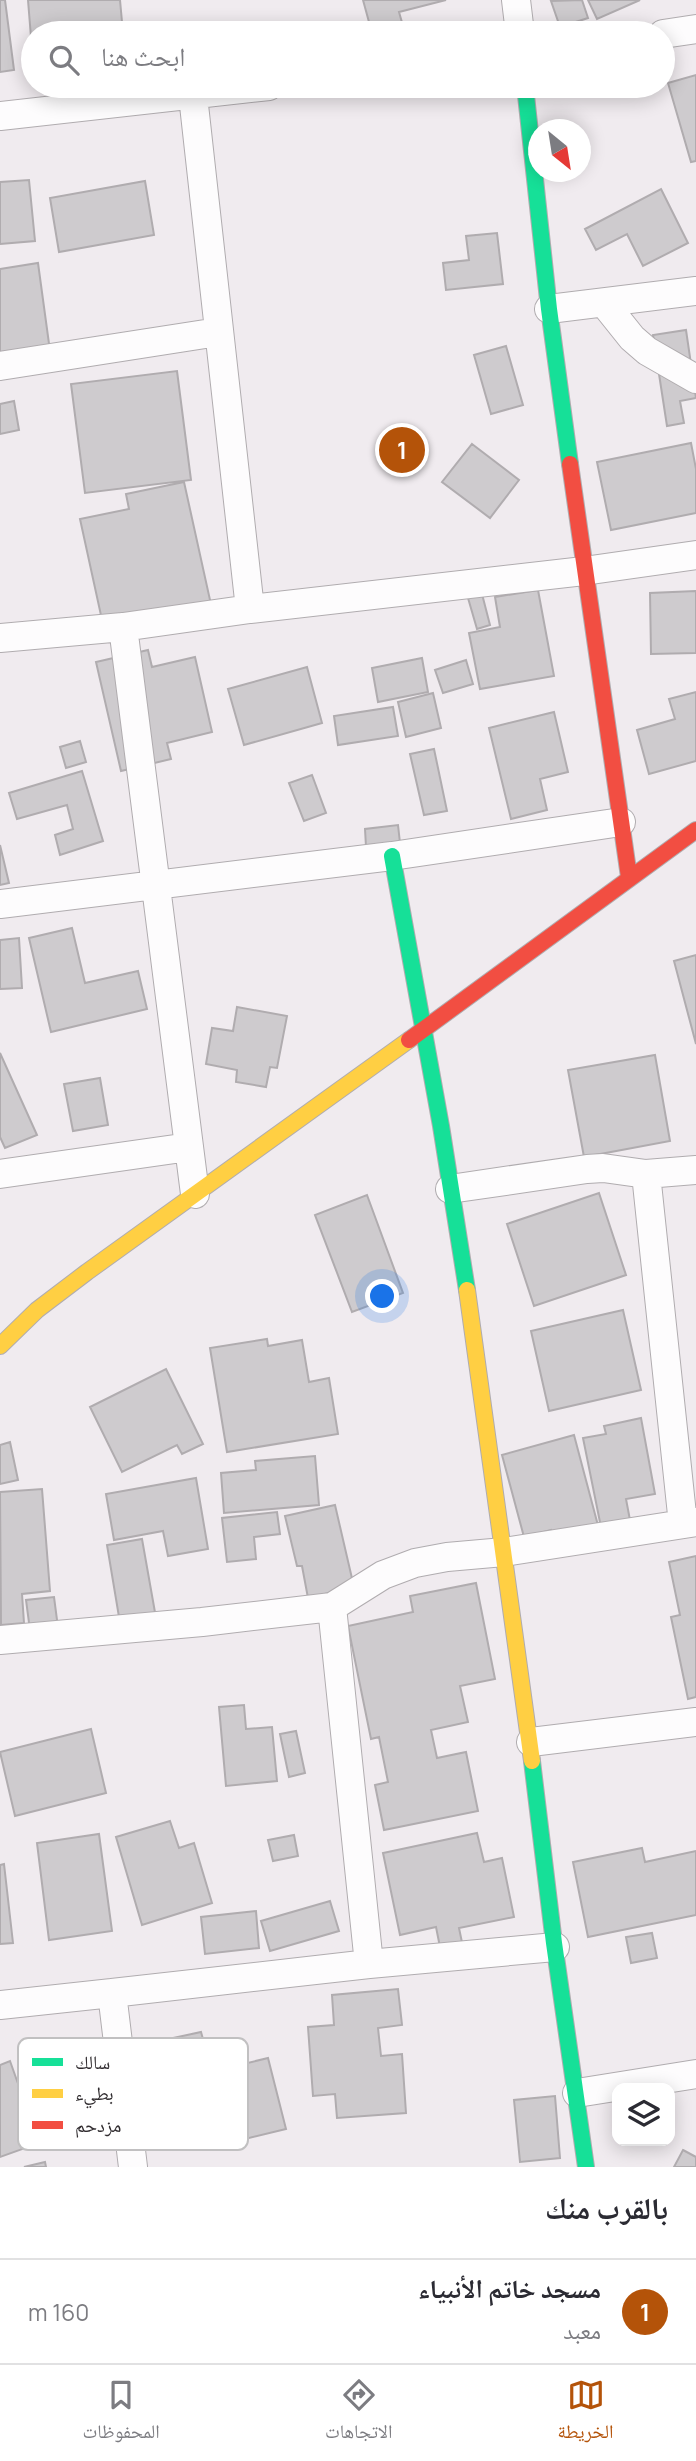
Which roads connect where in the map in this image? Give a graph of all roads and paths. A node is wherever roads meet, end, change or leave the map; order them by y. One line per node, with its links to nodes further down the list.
1 (516, 0): 2 (street)
2 (519, 21)
3 (696, 29): 4 (street)
4 (675, 32)
5 (174, 98): 8 (street)
6 (193, 98): 12 (street)
7 (527, 98): 11 (street)
8 (0, 116)
9 (696, 291): 10 (street)
10 (604, 303): 11 (street); 14 (street)
11 (549, 309): 16 (street)
12 (218, 331): 13 (street); 17 (street)
13 (0, 366)
14 (696, 379)
15 (696, 555): 16 (street)
16 (584, 571): 17 (street); 20 (street)
17 (250, 608): 18 (street)
18 (123, 627): 19 (street); 24 (street)
19 (0, 638)
20 (621, 822): 22 (street); 23 (street)
21 (696, 830): 23 (street)
22 (392, 856): 24 (street); 26 (street)
23 (629, 877): 26 (street)
24 (154, 886): 25 (street); 27 (street)
25 (0, 904)
26 (426, 1028): 31 (street); 32 (street)
27 (189, 1147): 29 (street); 32 (street)
28 (696, 1170): 30 (street)
29 (0, 1174)
30 (646, 1174): 31 (street); 34 (street)
31 (450, 1189): 35 (street)
32 (195, 1194): 33 (street)
33 (0, 1346)
34 (690, 1523): 35 (street)
35 (504, 1552): 36 (street); 39 (street)
36 (332, 1607): 37 (street); 41 (street)
37 (0, 1640)
38 (696, 1722): 39 (street)
39 (531, 1742): 40 (street)
40 (555, 1947): 41 (street); 46 (street)
41 (369, 1964): 42 (street)
42 (112, 1993): 43 (street); 44 (street)
43 (0, 2005)
44 (118, 2038)
45 (696, 2074): 46 (street)
46 (577, 2093): 47 (street)
47 (586, 2167)

